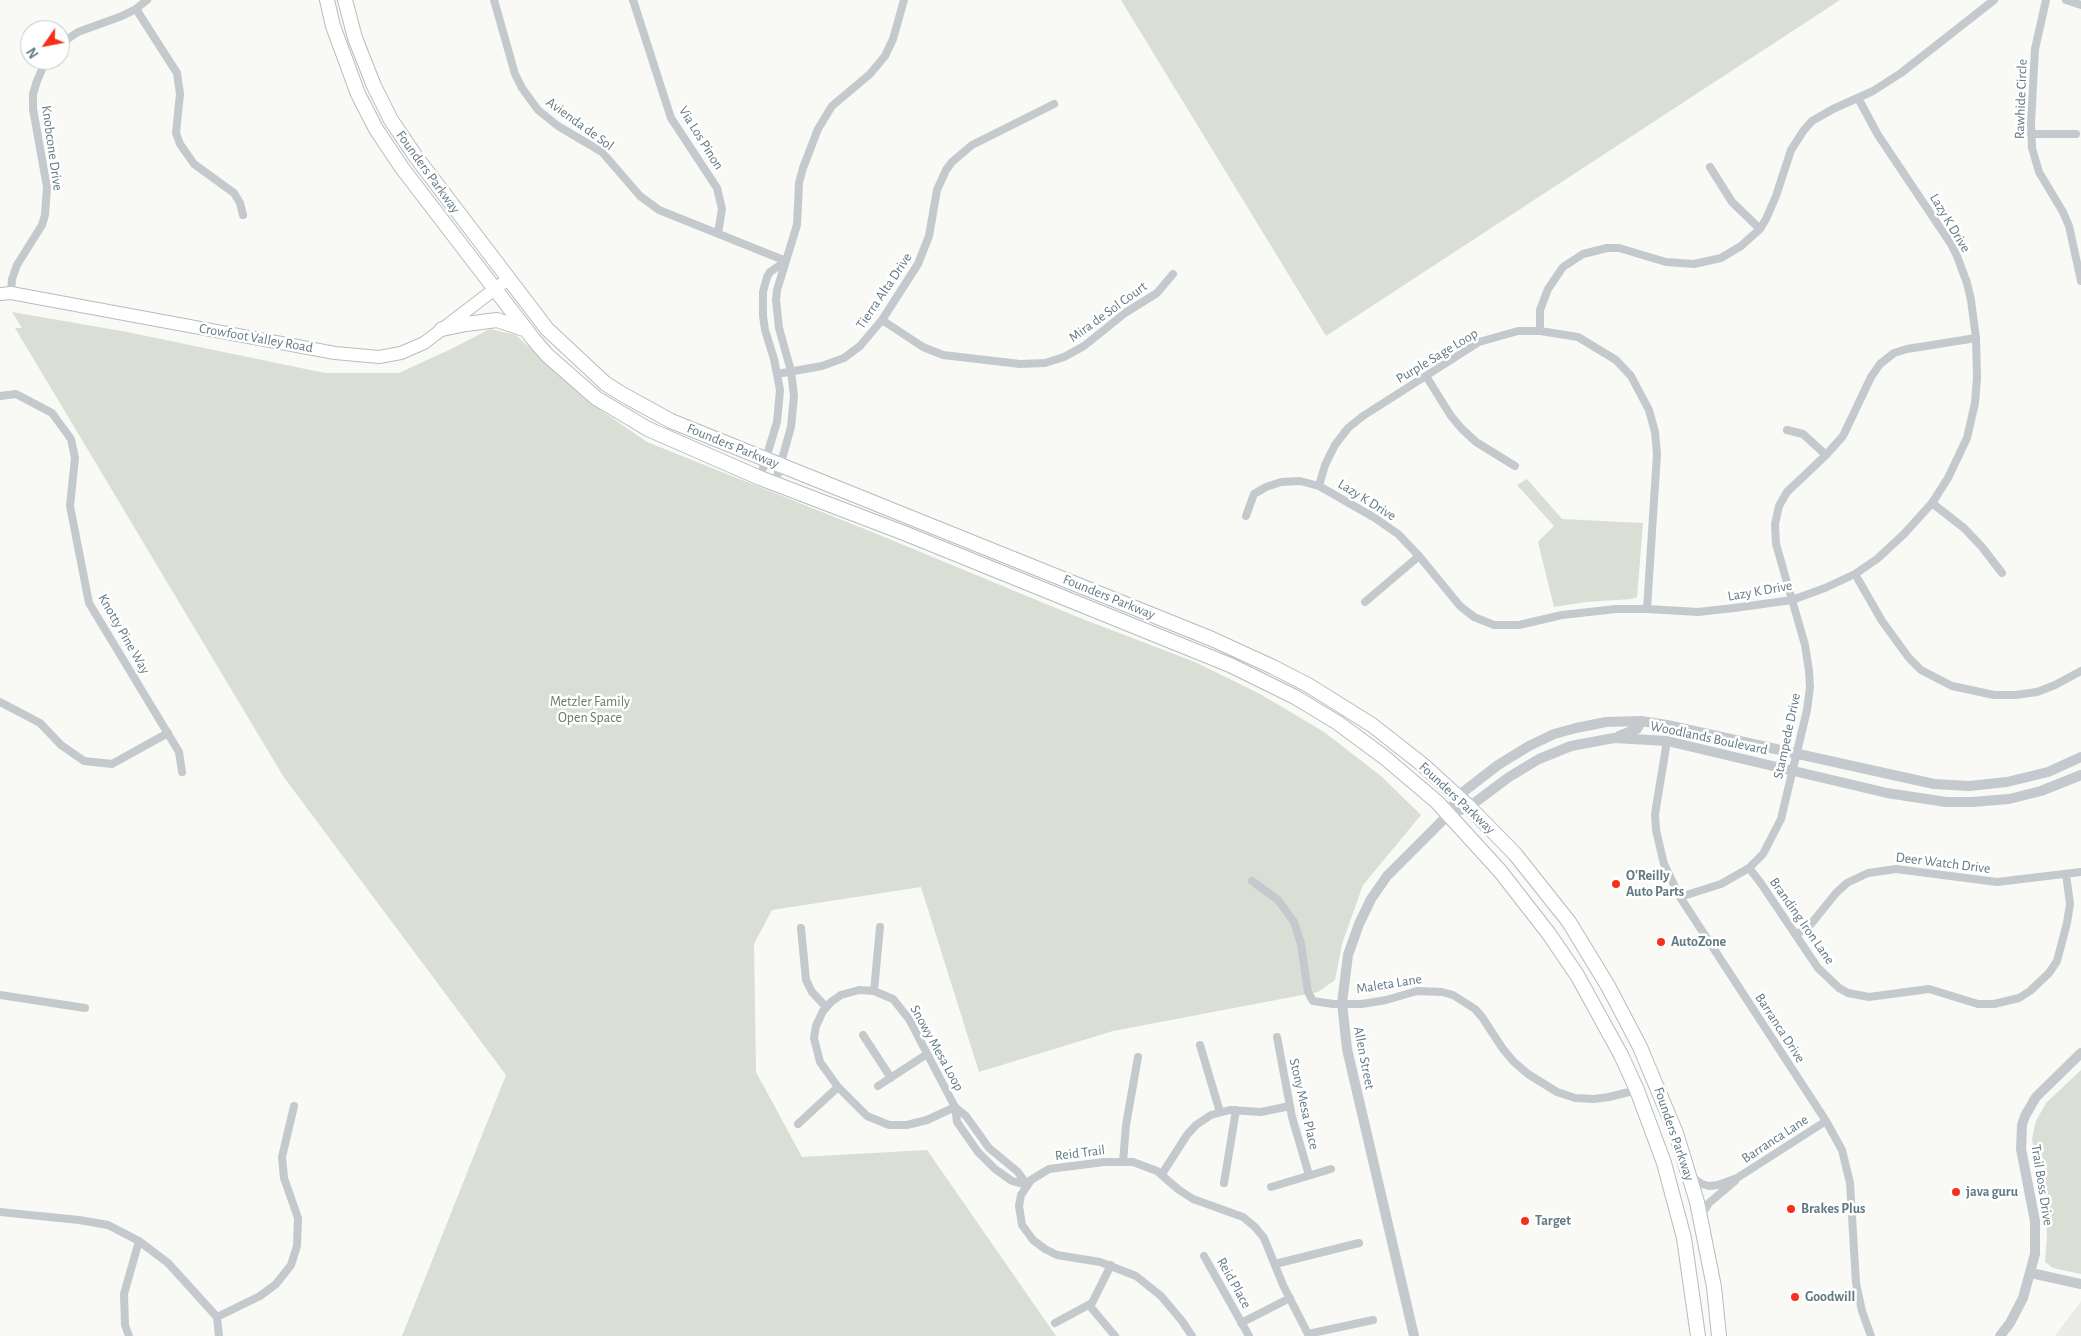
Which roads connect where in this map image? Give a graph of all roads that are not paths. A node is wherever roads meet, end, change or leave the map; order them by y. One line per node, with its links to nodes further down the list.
1 (147, 0): 11 (street)
2 (327, 0): 26 (highway, Founders Parkway)
3 (345, 0): 24 (highway, Founders Parkway)
4 (494, 0): 21 (street, Avienda de Sol)
5 (633, 0): 21 (street, Via Los Pinon)
6 (904, 0): 22 (street)
7 (1994, 0): 14 (street)
8 (2046, 0): 16 (street, Rawhide Circle)
9 (2066, 0): 10 (street)
10 (2081, 5)
11 (136, 9): 12 (street); 19 (street)
12 (70, 37)
13 (42, 70): 27 (street, Knobcone Drive)
14 (1858, 98): 20 (street); 32 (street, Lazy K Drive)
15 (1054, 104): 28 (street, Tierra Alta Drive)
16 (2031, 134): 17 (street); 25 (street, Rawhide Circle)
17 (2076, 134)
18 (1710, 167): 20 (street)
19 (243, 215)
20 (1760, 229): 31 (street)
21 (718, 233): 22 (street, Avienda de Sol)
22 (786, 260): 33 (street); 34 (street)
23 (1173, 274): 28 (street, Mira de Sol Court)
24 (508, 279): 26 (main road, Crowfoot Valley Road); 39 (highway, Founders Parkway)
25 (2081, 280)
26 (494, 288): 29 (main road, Crowfoot Valley Road); 30 (highway, Founders Parkway)
27 (5, 294): 29 (main road, Crowfoot Valley Road)
28 (882, 320): 33 (street, Tierra Alta Drive)
29 (442, 329): 30 (highway)
30 (525, 330): 42 (highway, Founders Parkway)
31 (1540, 331): 35 (street, Purple Sage Loop); 52 (street, Purple Sage Loop)
32 (1976, 338): 38 (street, Stampede Drive); 45 (street, Lazy K Drive)
33 (792, 371): 34 (street, Tierra Alta Drive); 40 (street)
34 (778, 374): 39 (street)
35 (1426, 376): 41 (street); 44 (street, Purple Sage Loop)
36 (0, 396): 56 (street, Knotty Pine Way)
37 (1787, 430): 38 (street)
38 (1826, 455): 50 (street, Stampede Drive)
39 (766, 460): 40 (highway, Founders Parkway); 42 (street)
40 (781, 466): 43 (street); 64 (highway, Founders Parkway)
41 (1516, 466)
42 (760, 478): 43 (highway, Founders Parkway)
43 (775, 484): 66 (highway, Founders Parkway)
44 (1319, 486): 46 (street, Lazy K Drive); 47 (street, Lazy K Drive)
45 (1932, 503): 48 (street); 49 (street, Lazy K Drive)
46 (1246, 516)
47 (1419, 556): 51 (street); 52 (street, Lazy K Drive)
48 (2002, 573)
49 (1855, 574): 50 (street, Lazy K Drive); 53 (street)
50 (1792, 600): 52 (street, Lazy K Drive); 59 (street, Stampede Drive)
51 (1364, 602)
52 (1647, 609)
53 (2081, 671)
54 (0, 702): 56 (street)
55 (1641, 722): 57 (street); 59 (street, Woodlands Boulevard); 64 (street, Woodlands Boulevard)
56 (168, 733): 62 (street, Knotty Pine Way)
57 (1614, 738): 58 (street, Woodlands Boulevard); 65 (street, Woodlands Boulevard)
58 (1667, 741): 61 (street, Woodlands Boulevard); 71 (street, Barranca Drive)
59 (1796, 754): 60 (street, Woodlands Boulevard); 61 (street, Stampede Drive)
60 (2081, 757)
61 (1793, 770): 63 (street, Woodlands Boulevard); 67 (street, Stampede Drive)
62 (182, 772)
63 (2081, 775)
64 (1458, 796): 65 (highway, Founders Parkway); 66 (street, Woodlands Boulevard)
65 (1469, 807): 66 (street, Woodlands Boulevard); 97 (highway, Founders Parkway)
66 (1449, 814): 77 (street, Allen Street); 89 (highway, Founders Parkway)
67 (1749, 868): 71 (street, Stampede Drive); 74 (street, Branding Iron Lane)
68 (2081, 872): 69 (street, Deer Watch Drive)
69 (2066, 874): 74 (street, Deer Watch Drive); 74 (street, Branding Iron Lane)
70 (1252, 881): 77 (street, Maleta Lane)
71 (1680, 897): 95 (street, Barranca Drive)
72 (880, 927): 75 (street)
73 (801, 928): 79 (street)
74 (1796, 934)
75 (874, 991): 79 (street, Snowy Mesa Loop); 84 (street, Snowy Mesa Loop)
76 (0, 995): 78 (street)
77 (1342, 1003): 89 (street, Maleta Lane); 128 (street, Allen Street)
78 (85, 1008)
79 (826, 1008): 88 (street, Snowy Mesa Loop)
80 (863, 1035): 86 (street)
81 (1276, 1037): 91 (street, Stony Mesa Place)
82 (1200, 1045): 94 (street)
83 (2081, 1053): 114 (street, Trail Boss Drive)
84 (927, 1054): 86 (street); 92 (street, Snowy Mesa Loop)
85 (1138, 1056): 98 (street)
86 (891, 1078): 87 (street)
87 (878, 1086)
88 (838, 1087): 92 (street, Snowy Mesa Loop); 96 (street)
89 (1637, 1090): 97 (highway); 129 (highway, Founders Parkway)
90 (294, 1106): 118 (street)
91 (1290, 1106): 93 (street); 102 (street, Stony Mesa Place)
92 (956, 1107): 105 (street, Snowy Mesa Loop)
93 (1236, 1110): 94 (street); 104 (street)
94 (1220, 1112): 100 (street)
95 (1826, 1121): 103 (street, Barranca Lane); 131 (street, Barranca Drive)
96 (798, 1124)
97 (1674, 1127): 101 (highway, Founders Parkway)
98 (1123, 1162): 100 (street, Reid Trail); 105 (street, Reid Trail)
99 (1331, 1169): 102 (street)
100 (1162, 1174): 112 (street, Reid Trail)
101 (1689, 1174): 103 (street, Barranca Lane); 108 (highway, Founders Parkway)
102 (1309, 1175): 106 (street)
103 (1737, 1178): 108 (street, Barranca Lane)
104 (1224, 1183)
105 (1027, 1185): 113 (street)
106 (1271, 1187)
107 (0, 1212): 109 (street)
108 (1700, 1217): 130 (highway, Founders Parkway)
109 (139, 1241): 118 (street); 123 (street)
110 (1360, 1243): 112 (street)
111 (1204, 1256): 120 (street, Reid Place)
112 (1275, 1264): 116 (street, Reid Trail)
113 (1111, 1265): 117 (street); 126 (street)
114 (2031, 1273): 115 (street); 132 (street, Trail Boss Drive)
115 (2081, 1284)
116 (1290, 1298): 120 (street, Reid Place); 122 (street, Reid Trail)
117 (1089, 1305): 121 (street); 125 (street)
118 (217, 1317): 124 (street)
119 (1373, 1320): 122 (street)
120 (1241, 1322): 127 (street, Reid Place)
121 (1055, 1323)
122 (1309, 1335)
123 (129, 1336)
124 (219, 1336)
125 (1115, 1336)
126 (1192, 1336)
127 (1248, 1336)
128 (1414, 1336)
129 (1698, 1336)
130 (1719, 1336)
131 (1871, 1336)
132 (2000, 1336)

